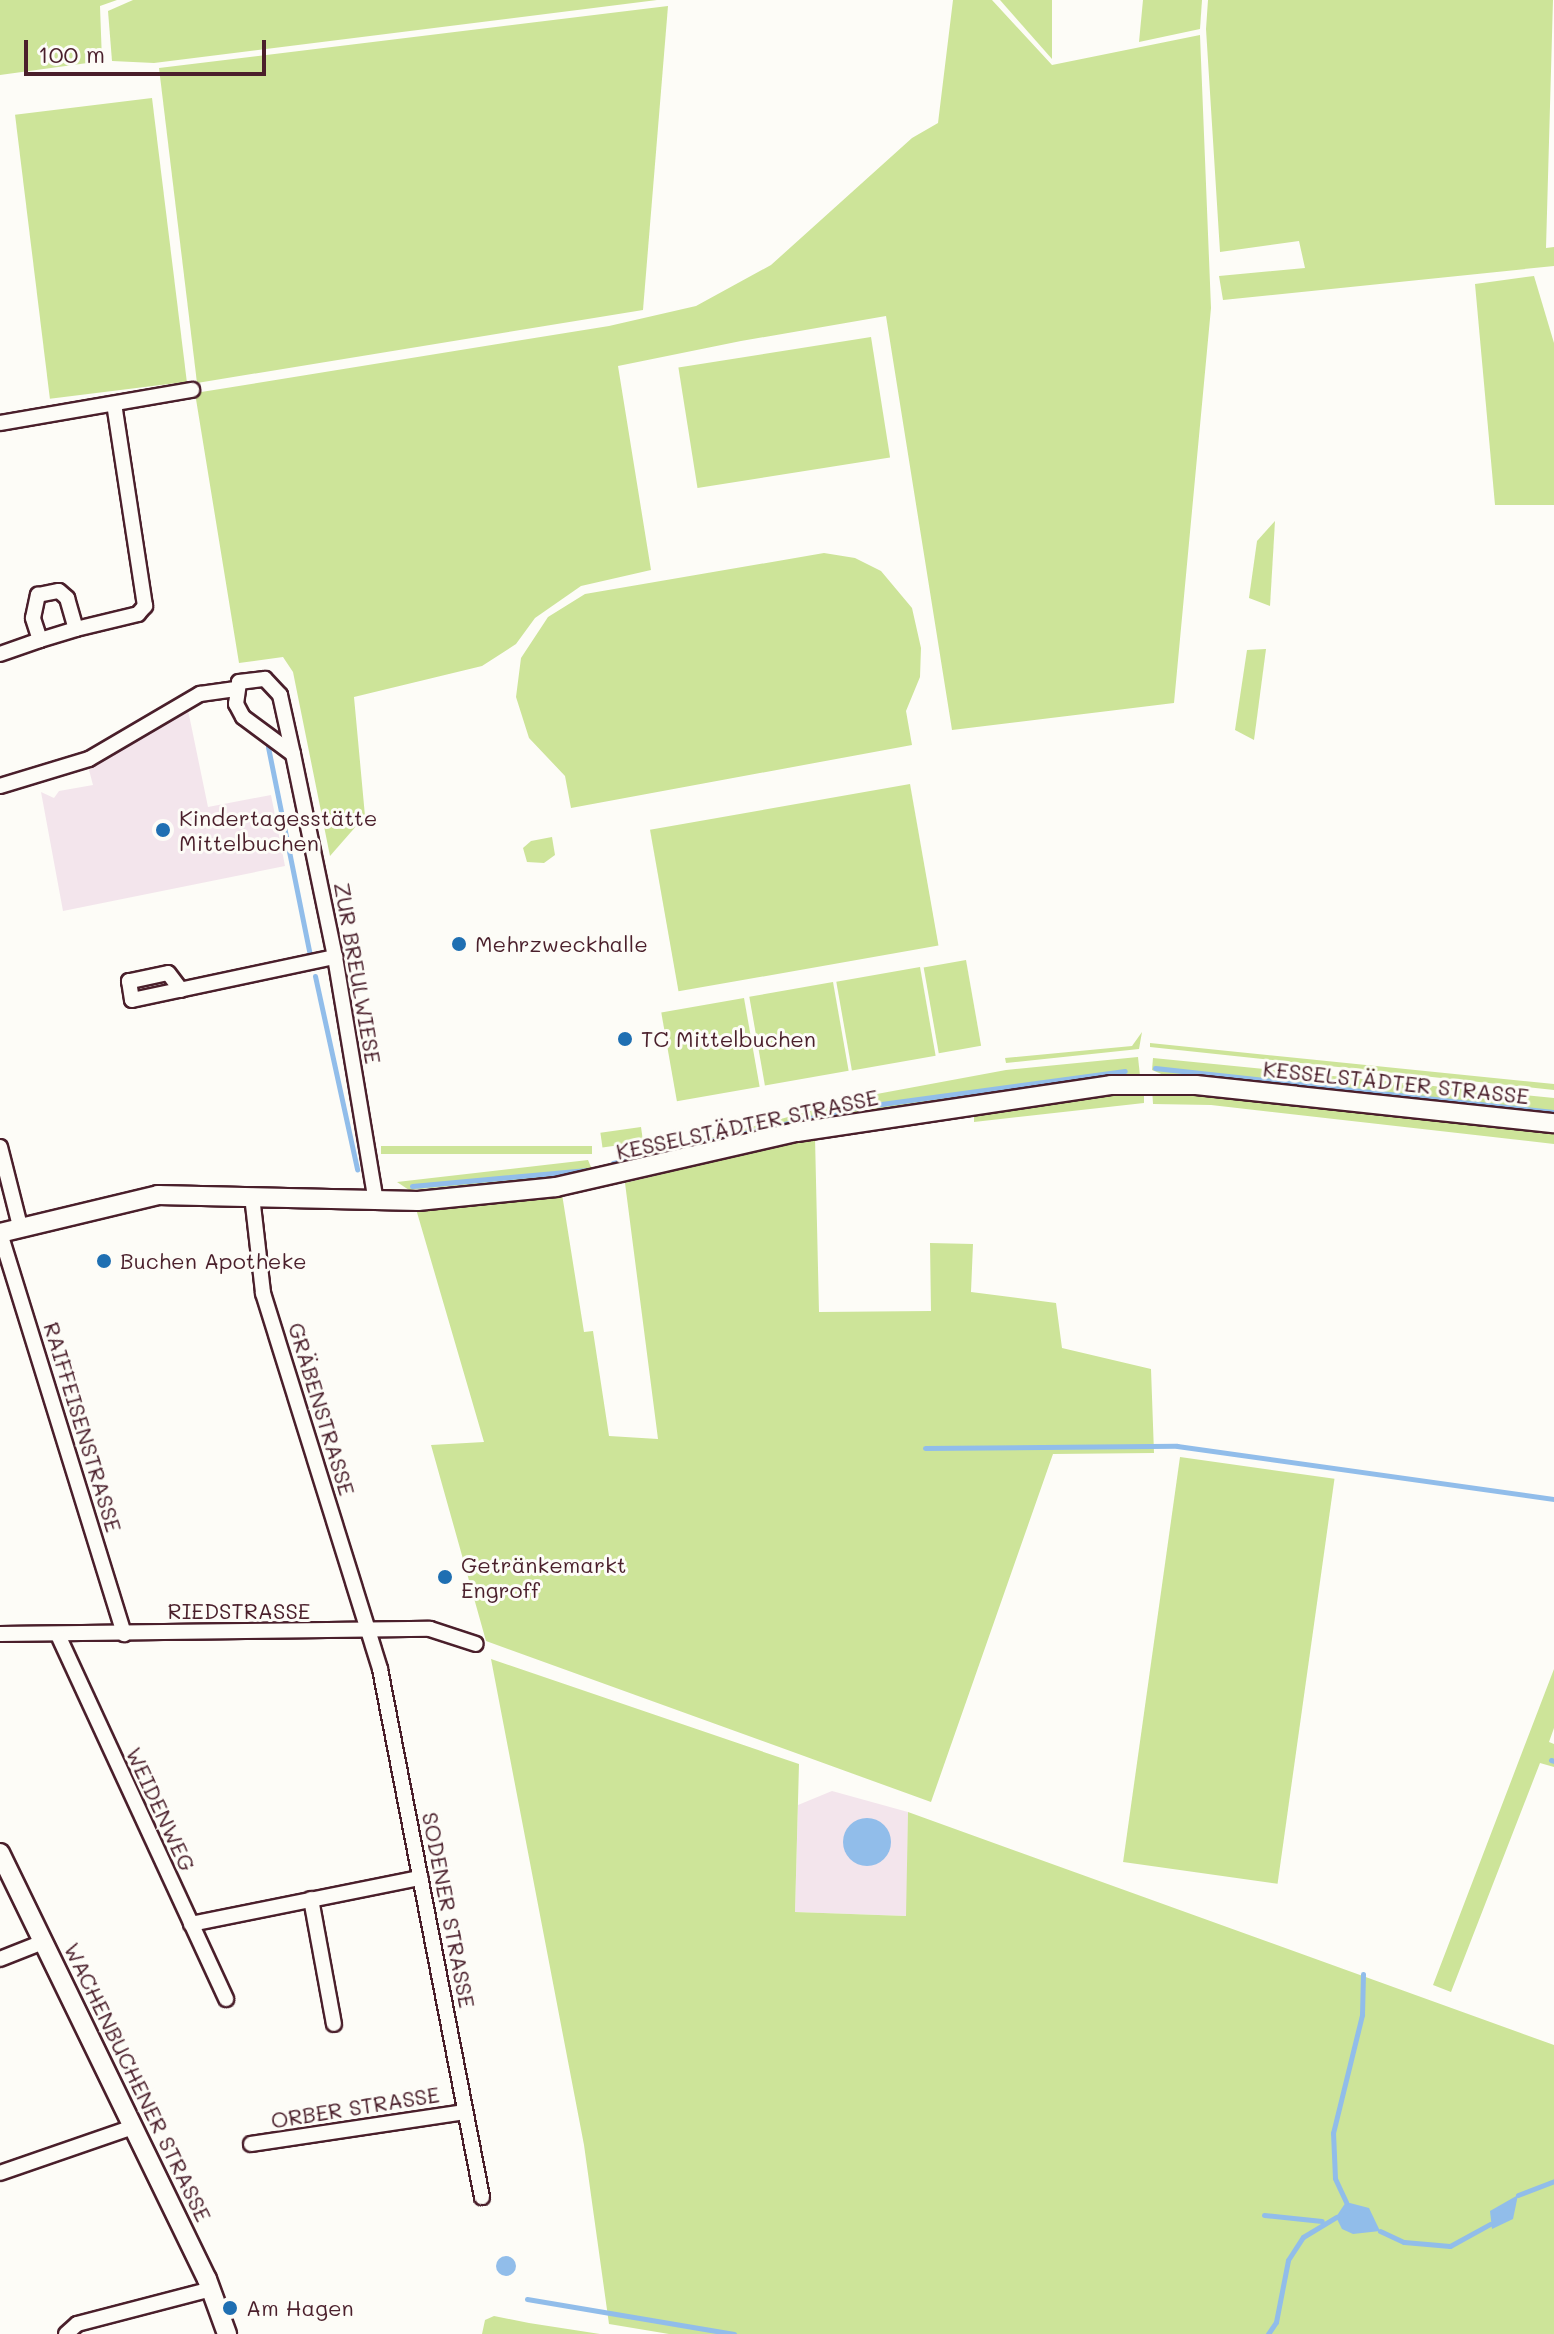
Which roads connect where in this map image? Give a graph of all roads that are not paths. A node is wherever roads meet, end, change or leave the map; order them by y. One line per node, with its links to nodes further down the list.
1 (192, 390): 2 (street)
2 (114, 404): 3 (street); 4 (street)
3 (0, 423)
4 (76, 629): 5 (street); 5 (street)
5 (40, 640): 6 (street)
6 (0, 654)
7 (236, 689): 8 (street); 8 (street, ZUR BREULWIESE); 9 (street)
8 (293, 754): 10 (street, ZUR BREULWIESE)
9 (0, 786)
10 (335, 957): 11 (street); 15 (street, ZUR BREULWIESE)
11 (181, 990)
12 (1554, 1123): 15 (main road, KESSELSTÄDTER STRASSE)
13 (0, 1147): 16 (street)
14 (252, 1196): 15 (main road, KESSELSTÄDTER STRASSE); 16 (main road, KESSELSTÄDTER STRASSE); 18 (street, GRÄBENSTRASSE)
15 (376, 1201)
16 (20, 1226): 17 (main road, KESSELSTÄDTER STRASSE)
17 (0, 1233): 20 (street, RAIFFEISENSTRASSE)
18 (367, 1632): 20 (street, RIEDSTRASSE); 22 (street, RIEDSTRASSE); 24 (street, SODENER STRASSE)
19 (0, 1634): 21 (street, RIEDSTRASSE)
20 (124, 1634): 21 (street, RIEDSTRASSE)
21 (58, 1635): 26 (street, WEIDENWEG)
22 (476, 1644)
23 (0, 1853): 27 (main road, WACHENBUCHENER STRASSE)
24 (420, 1878): 25 (street); 31 (street, SODENER STRASSE)
25 (311, 1899): 26 (street); 30 (street)
26 (191, 1924): 29 (street, WEIDENWEG)
27 (43, 1942): 28 (street); 32 (main road, WACHENBUCHENER STRASSE)
28 (0, 1959)
29 (226, 1999)
30 (334, 2024)
31 (465, 2112): 33 (street, ORBER STRASSE); 35 (street, SODENER STRASSE)
32 (133, 2127): 34 (street); 36 (main road, WACHENBUCHENER STRASSE)
33 (251, 2144)
34 (0, 2173)
35 (482, 2197)
36 (211, 2289): 37 (street); 38 (main road, WACHENBUCHENER STRASSE)
37 (66, 2334)
38 (227, 2334)

